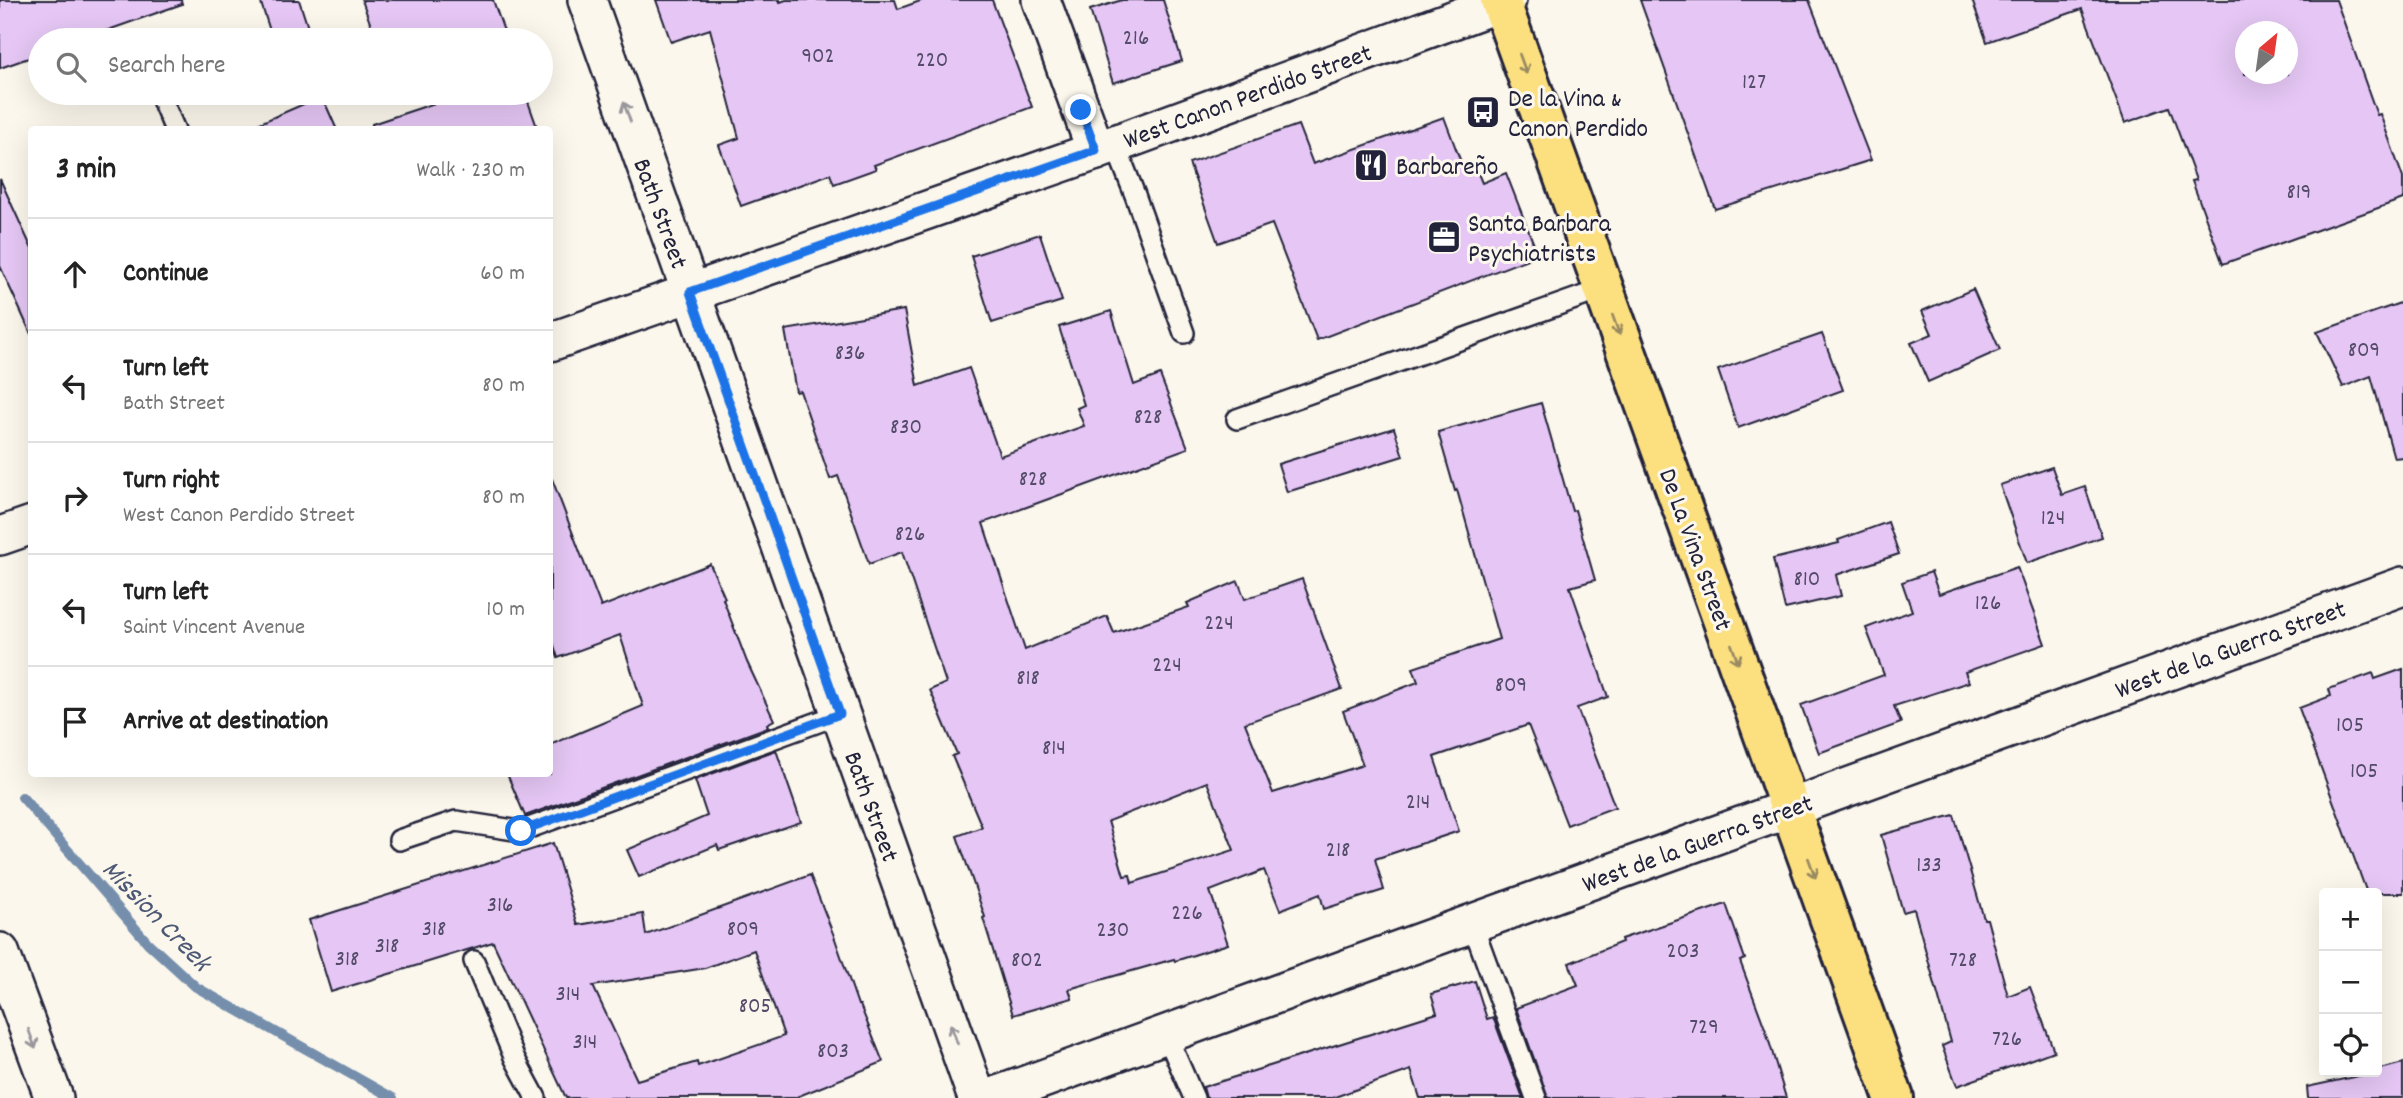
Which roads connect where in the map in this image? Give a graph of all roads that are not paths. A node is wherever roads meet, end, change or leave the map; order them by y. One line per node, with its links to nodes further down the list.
1 (587, 0): 8 (street, Bath Street, one-way to 1)
2 (1041, 0): 6 (street)
3 (1503, 1): 6 (street, West Canon Perdido Street); 7 (main road, De La Vina Street, one-way to 7)
4 (164, 105): 5 (lane)
5 (173, 126)
6 (1105, 147): 8 (street, West Canon Perdido Street); 9 (lane)
7 (1603, 289): 11 (lane); 16 (main road, De La Vina Street, one-way to 16)
8 (690, 292): 10 (street, West Canon Perdido Street); 15 (street, Bath Street)
9 (1184, 333)
10 (553, 341)
11 (1237, 418)
12 (28, 526): 13 (street)
13 (0, 536)
14 (2403, 586): 16 (street, West de la Guerra Street)
15 (840, 714): 17 (lane); 24 (street, Bath Street, one-way to 15)
16 (1790, 807): 18 (street, West de la Guerra Street); 28 (main road, De La Vina Street, one-way to 28)
17 (398, 840)
18 (1472, 923): 21 (street, West de la Guerra Street); 27 (lane)
19 (0, 952): 22 (street, one-way to 22)
20 (474, 961): 23 (lane)
21 (1166, 1034): 25 (street, West de la Guerra Street); 26 (lane)
22 (54, 1098)
23 (536, 1098)
24 (977, 1098)
25 (990, 1098)
26 (1194, 1098)
27 (1536, 1098)
28 (1894, 1098)

